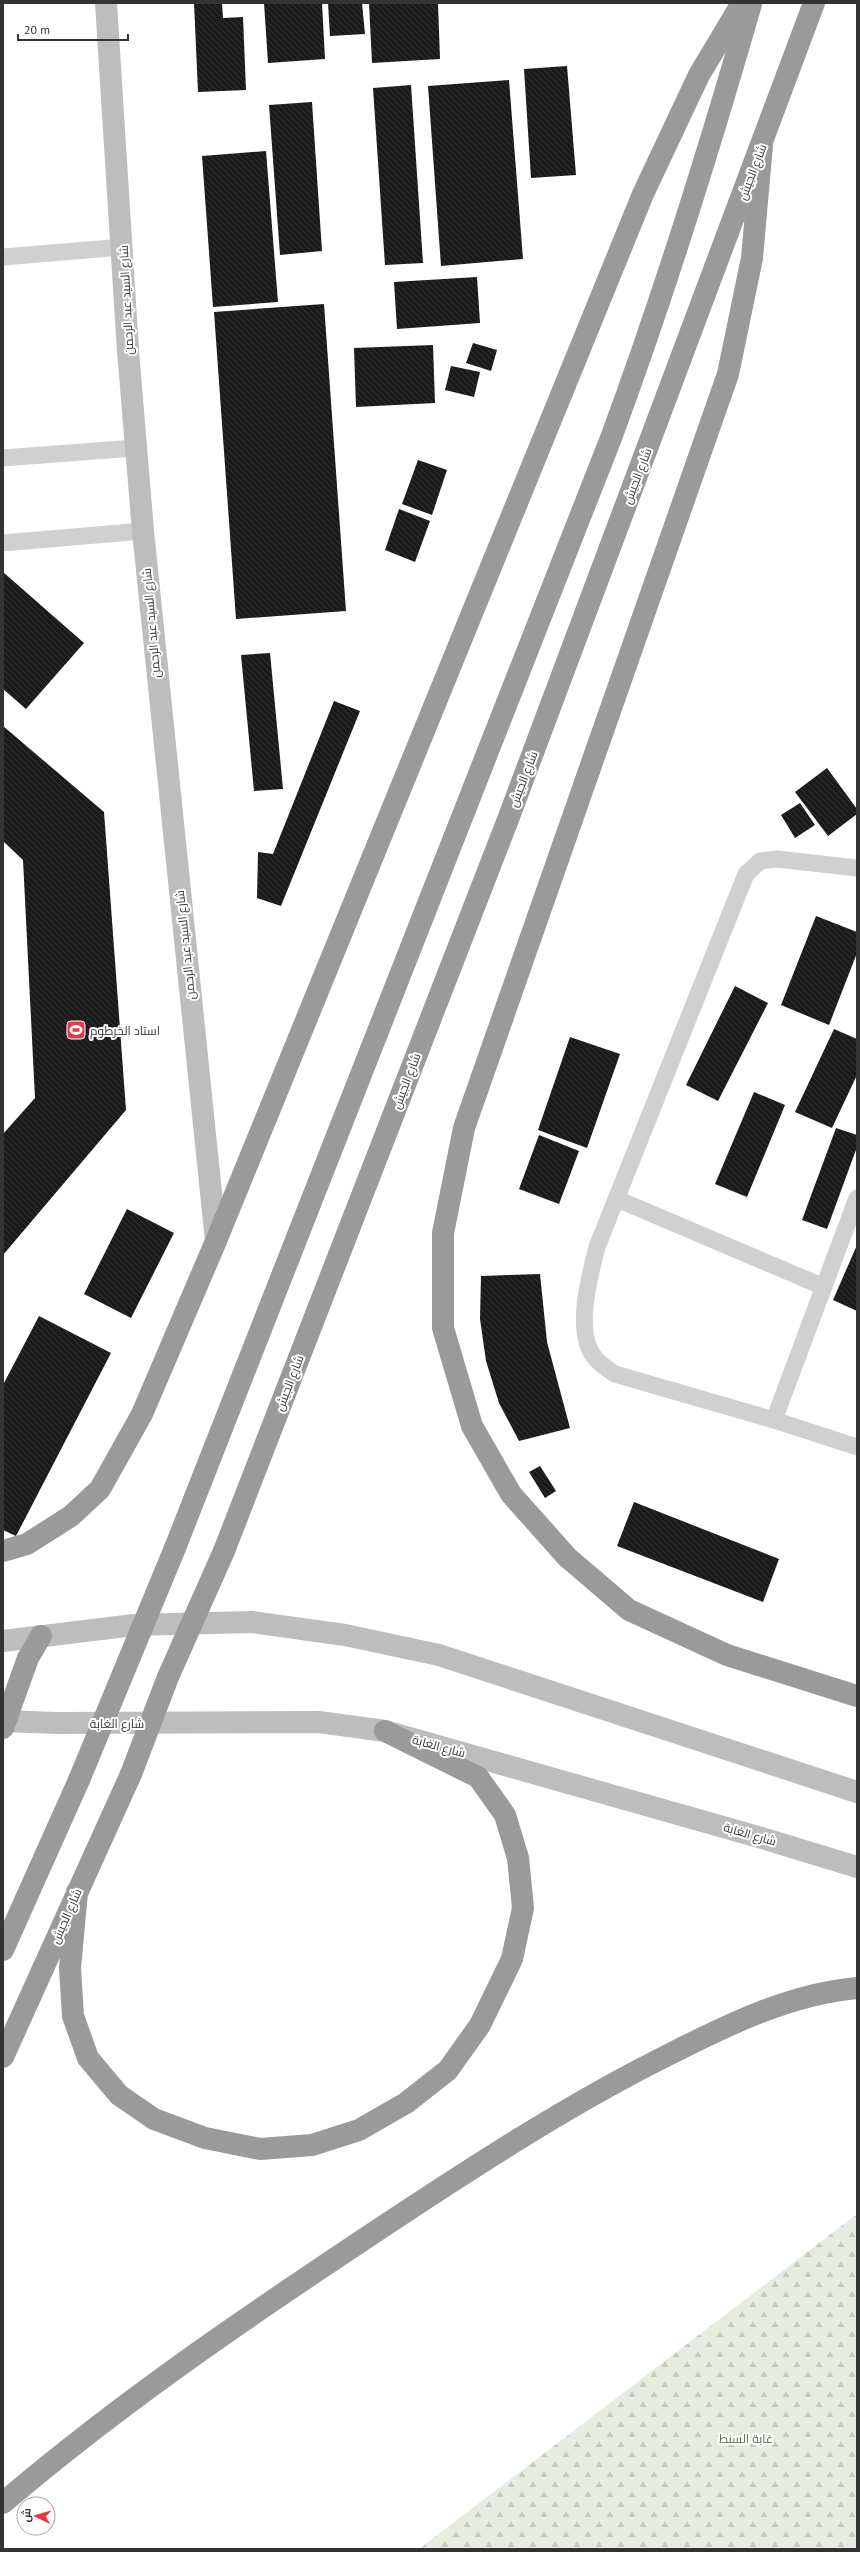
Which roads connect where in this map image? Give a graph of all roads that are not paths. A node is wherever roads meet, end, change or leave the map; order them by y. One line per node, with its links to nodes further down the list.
1 (106, 3): 6 (main road, شارع السيد عبد الرحمن)
2 (742, 3): 15 (highway)
3 (751, 3): 28 (highway, bridge)
4 (814, 3): 5 (highway, شارع الجيش)
5 (762, 145): 22 (highway); 27 (highway, شارع الجيش, bridge)
6 (123, 248): 7 (lane); 8 (main road, شارع السيد عبد الرحمن)
7 (3, 257)
8 (135, 448): 9 (lane); 10 (main road, شارع السيد عبد الرحمن)
9 (3, 458)
10 (143, 531): 11 (lane); 15 (main road, شارع السيد عبد الرحمن)
11 (3, 543)
12 (857, 868): 14 (lane)
13 (857, 1198): 16 (lane)
14 (617, 1199): 16 (lane); 17 (lane)
15 (216, 1241): 19 (highway)
16 (824, 1287): 17 (lane)
17 (774, 1420): 18 (lane)
18 (857, 1446)
19 (3, 1551)
20 (41, 1636): 21 (main road); 23 (highway); 25 (main road)
21 (3, 1641)
22 (857, 1696)
23 (4, 1723): 24 (main road, شارع الغابة)
24 (384, 1731): 26 (main road, شارع الغابة); 27 (highway)
25 (857, 1792)
26 (857, 1867)
27 (77, 1892): 30 (highway, شارع الجيش)
28 (3, 1950)
29 (857, 1988): 31 (highway)
30 (3, 2057)
31 (3, 2504)

